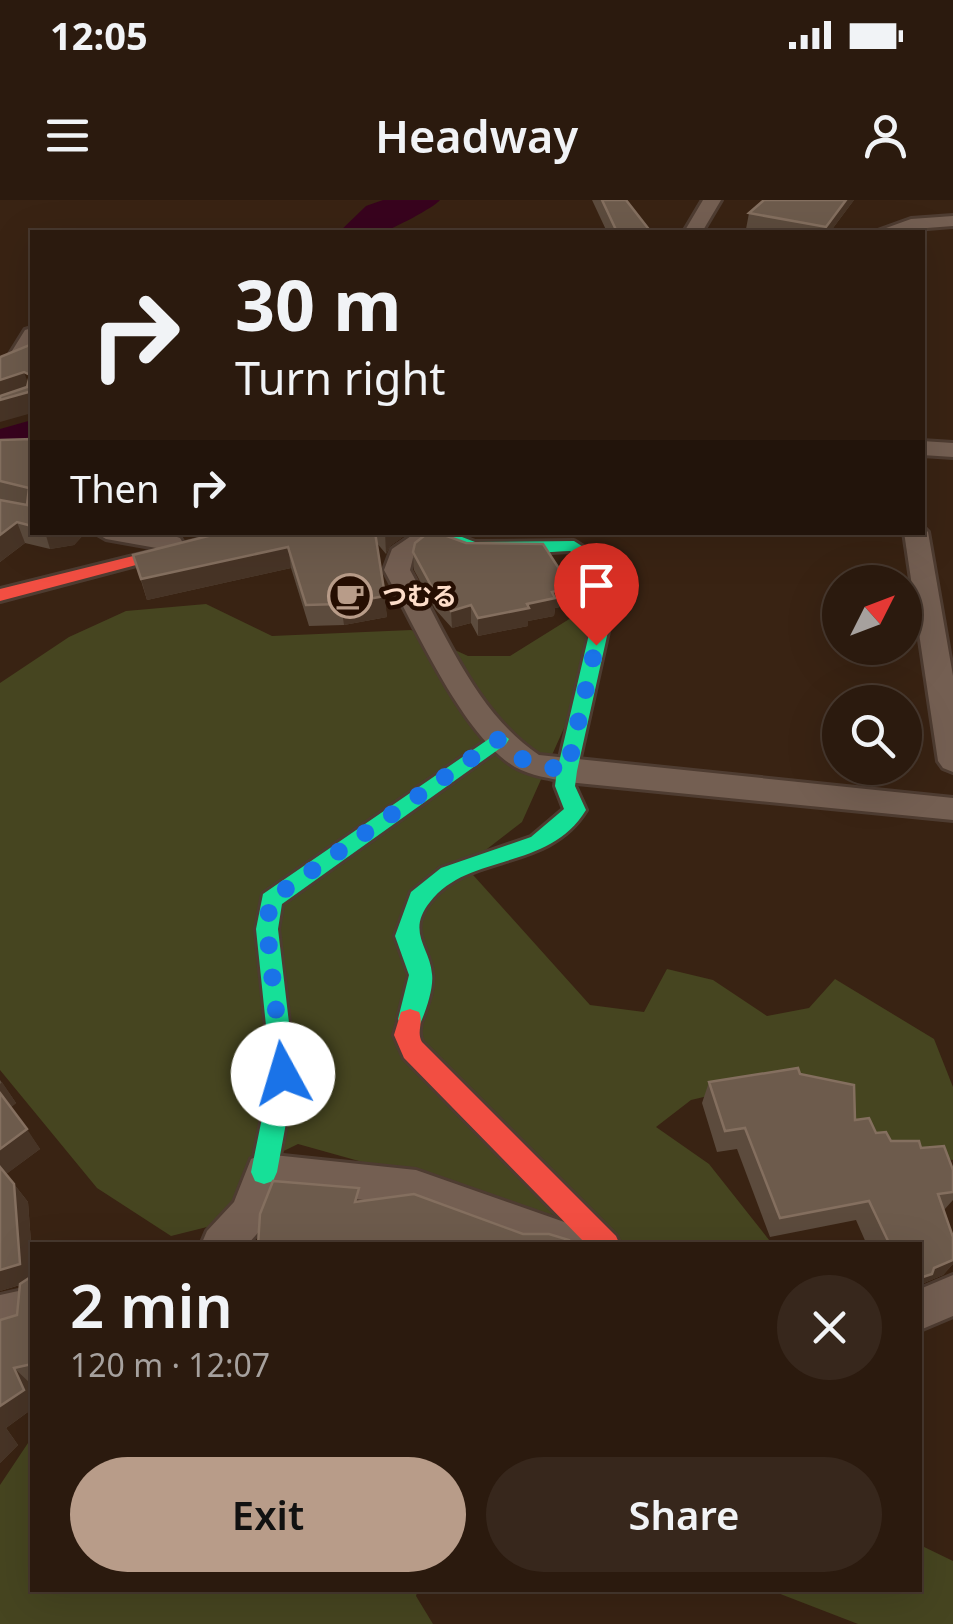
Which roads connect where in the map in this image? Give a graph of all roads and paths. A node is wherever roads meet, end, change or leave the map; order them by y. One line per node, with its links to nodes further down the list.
1 (712, 200): 3 (street)
2 (953, 221): 4 (street)
3 (694, 230)
4 (891, 230)
5 (30, 337): 6 (street)
6 (0, 369)
7 (925, 448): 8 (street)
8 (953, 450)
9 (124, 535): 14 (street)
10 (240, 535): 14 (street)
11 (431, 535): 16 (street)
12 (441, 535): 18 (street)
13 (916, 535): 17 (street)
14 (176, 551): 15 (street)
15 (0, 594)
16 (499, 739): 18 (street); 20 (street)
17 (953, 761)
18 (567, 771): 19 (street); 23 (street)
19 (953, 809)
20 (264, 1172): 21 (street); 22 (street)
21 (224, 1242)
22 (568, 1242)
23 (603, 1242)
24 (953, 1295): 26 (street)
25 (30, 1308): 27 (street)
26 (922, 1309)
27 (0, 1316)

